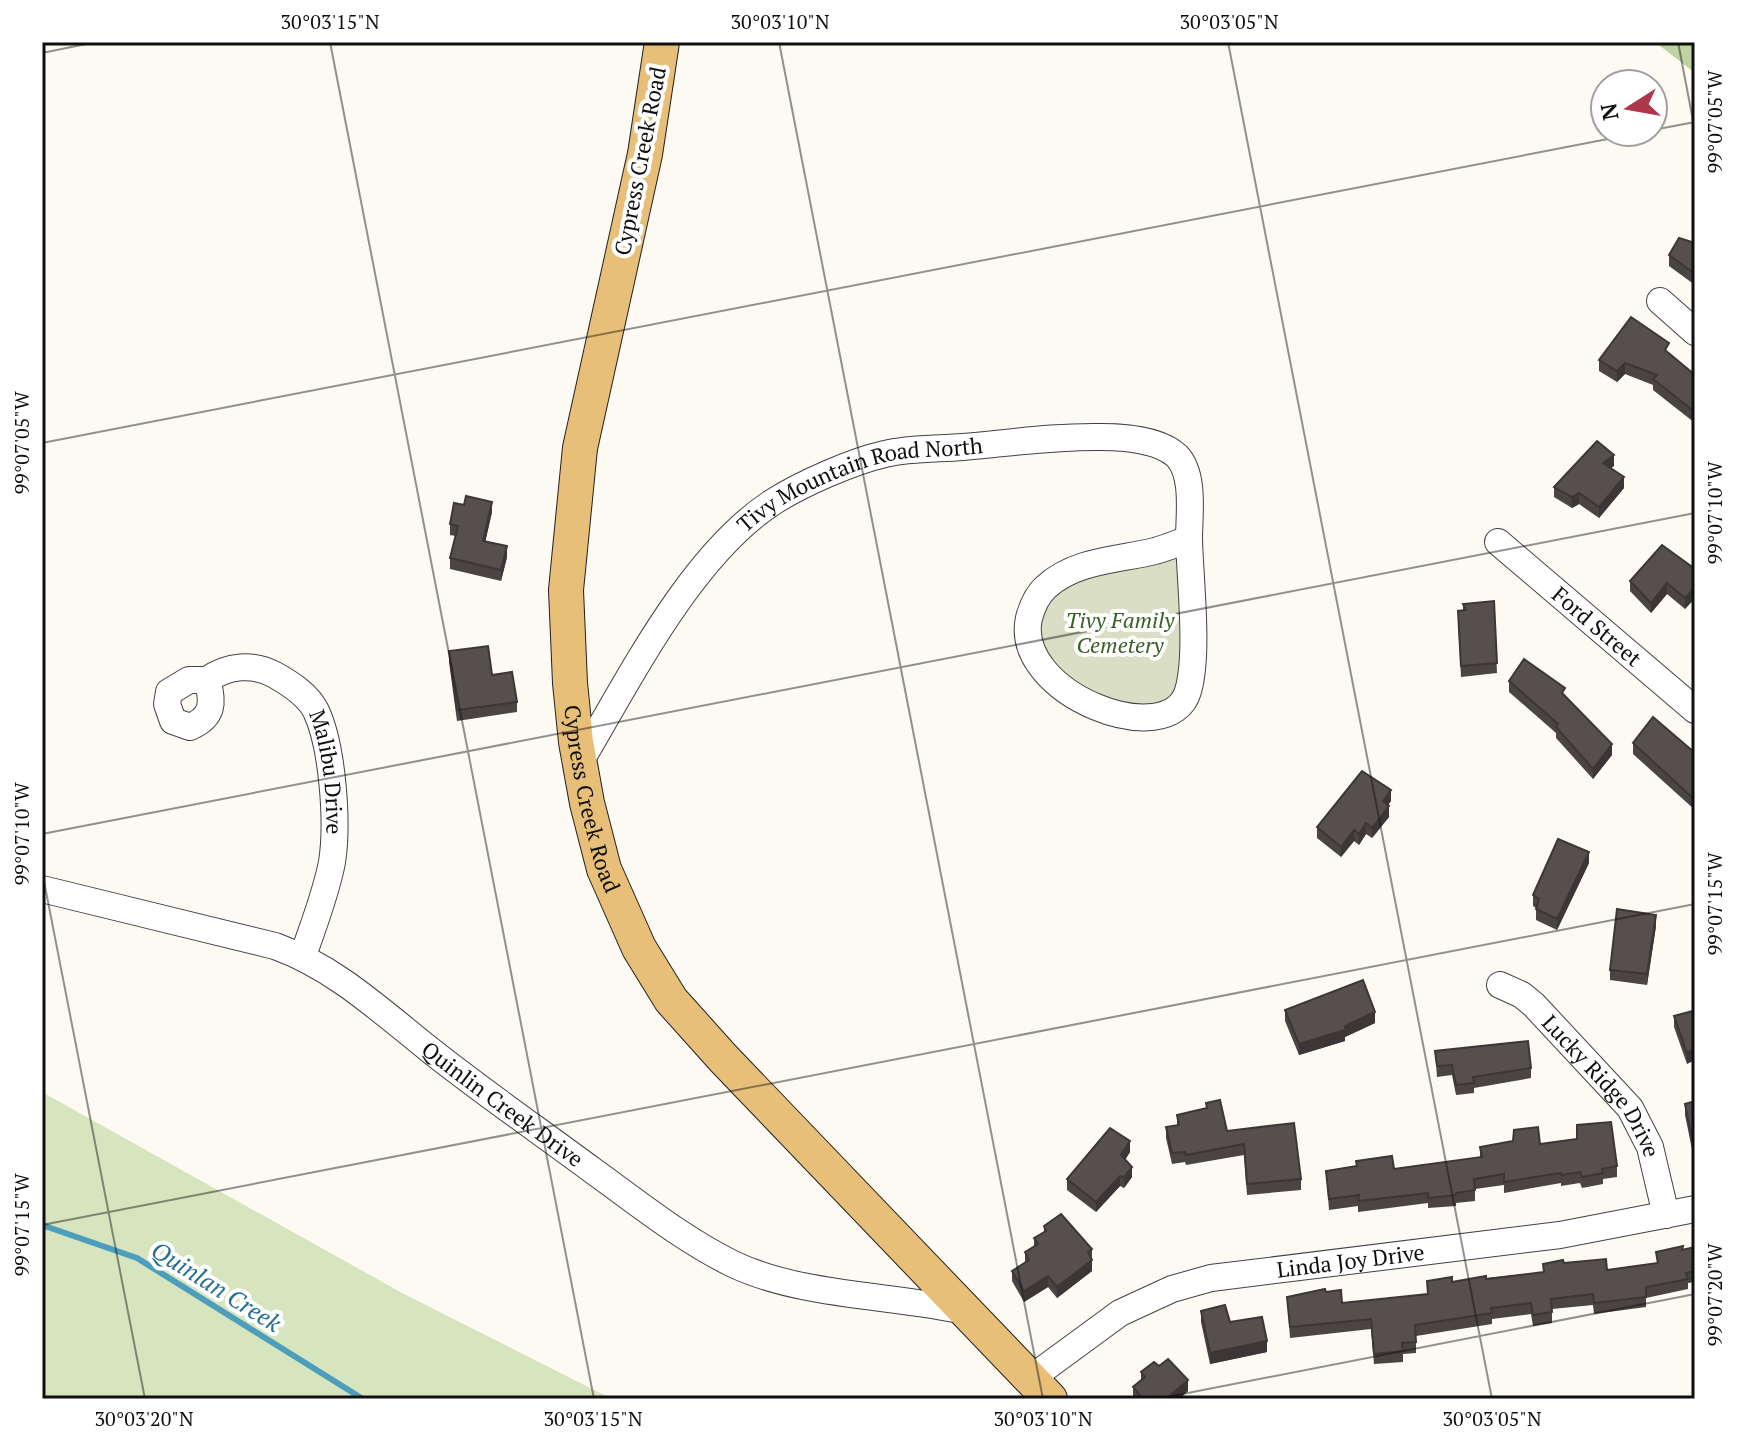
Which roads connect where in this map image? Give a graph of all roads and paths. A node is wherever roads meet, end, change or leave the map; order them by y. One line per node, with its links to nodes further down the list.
1 (662, 42): 8 (main road, Cypress Creek Road)
2 (1660, 301): 3 (street)
3 (1695, 332)
4 (1189, 539): 4 (street, Tivy Mountain Road North); 8 (street, Tivy Mountain Road North)
5 (1498, 542): 7 (street, Ford Street)
6 (207, 680): 10 (street, Malibu Drive)
7 (1695, 710)
8 (580, 762): 14 (main road, Cypress Creek Road)
9 (42, 889): 10 (street, Quinlin Creek Drive)
10 (303, 956): 14 (street, Quinlin Creek Drive)
11 (1500, 985): 13 (street, Lucky Ridge Drive)
12 (1695, 1209): 13 (street, Linda Joy Drive)
13 (1666, 1215): 15 (street, Linda Joy Drive)
14 (965, 1311): 15 (main road, Cypress Creek Road)
15 (1040, 1389)

